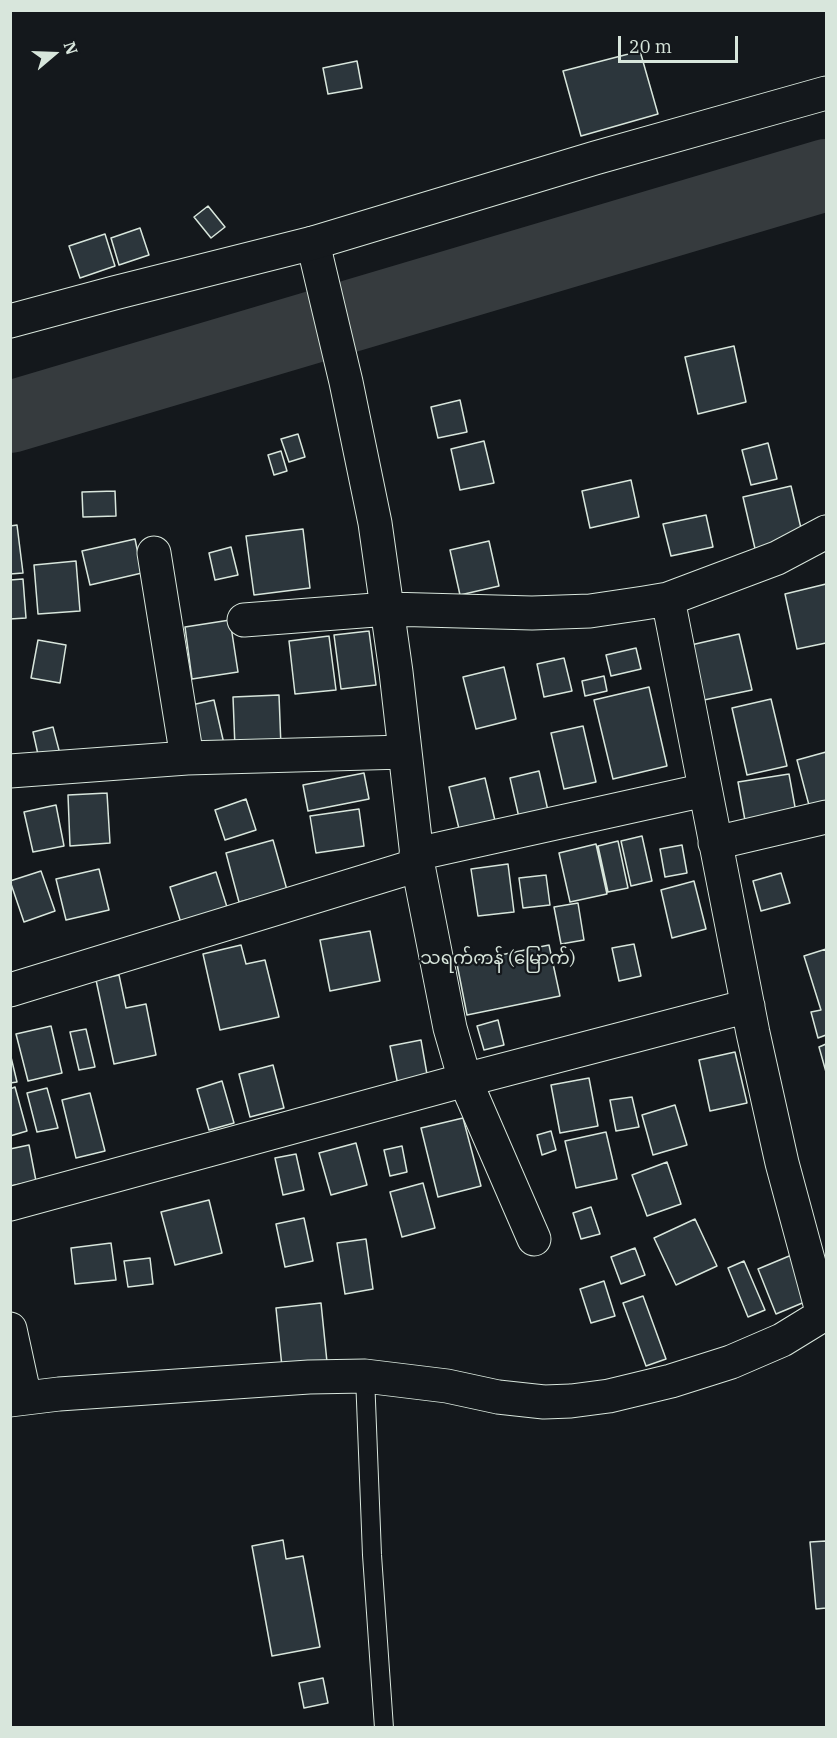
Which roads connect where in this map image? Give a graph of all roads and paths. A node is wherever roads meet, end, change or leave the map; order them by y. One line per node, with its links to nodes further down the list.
1 (826, 93): 2 (street)
2 (317, 259): 3 (street); 7 (street)
3 (10, 321)
4 (826, 532): 6 (street)
5 (154, 553): 10 (street)
6 (668, 599): 7 (street); 12 (street)
7 (388, 609): 8 (street); 9 (street)
8 (244, 620)
9 (404, 752): 10 (street); 15 (street)
10 (187, 758): 11 (street)
11 (10, 771)
12 (705, 790): 14 (street); 15 (street)
13 (826, 817): 14 (street)
14 (715, 843): 17 (street)
15 (417, 860): 16 (street); 18 (street)
16 (10, 990)
17 (748, 1006): 18 (street); 21 (street)
18 (465, 1080): 19 (street); 20 (street)
19 (10, 1204)
20 (534, 1239)
21 (825, 1314): 23 (street)
22 (10, 1329): 24 (street)
23 (365, 1376): 24 (street); 25 (lane)
24 (18, 1399)
25 (384, 1728)

